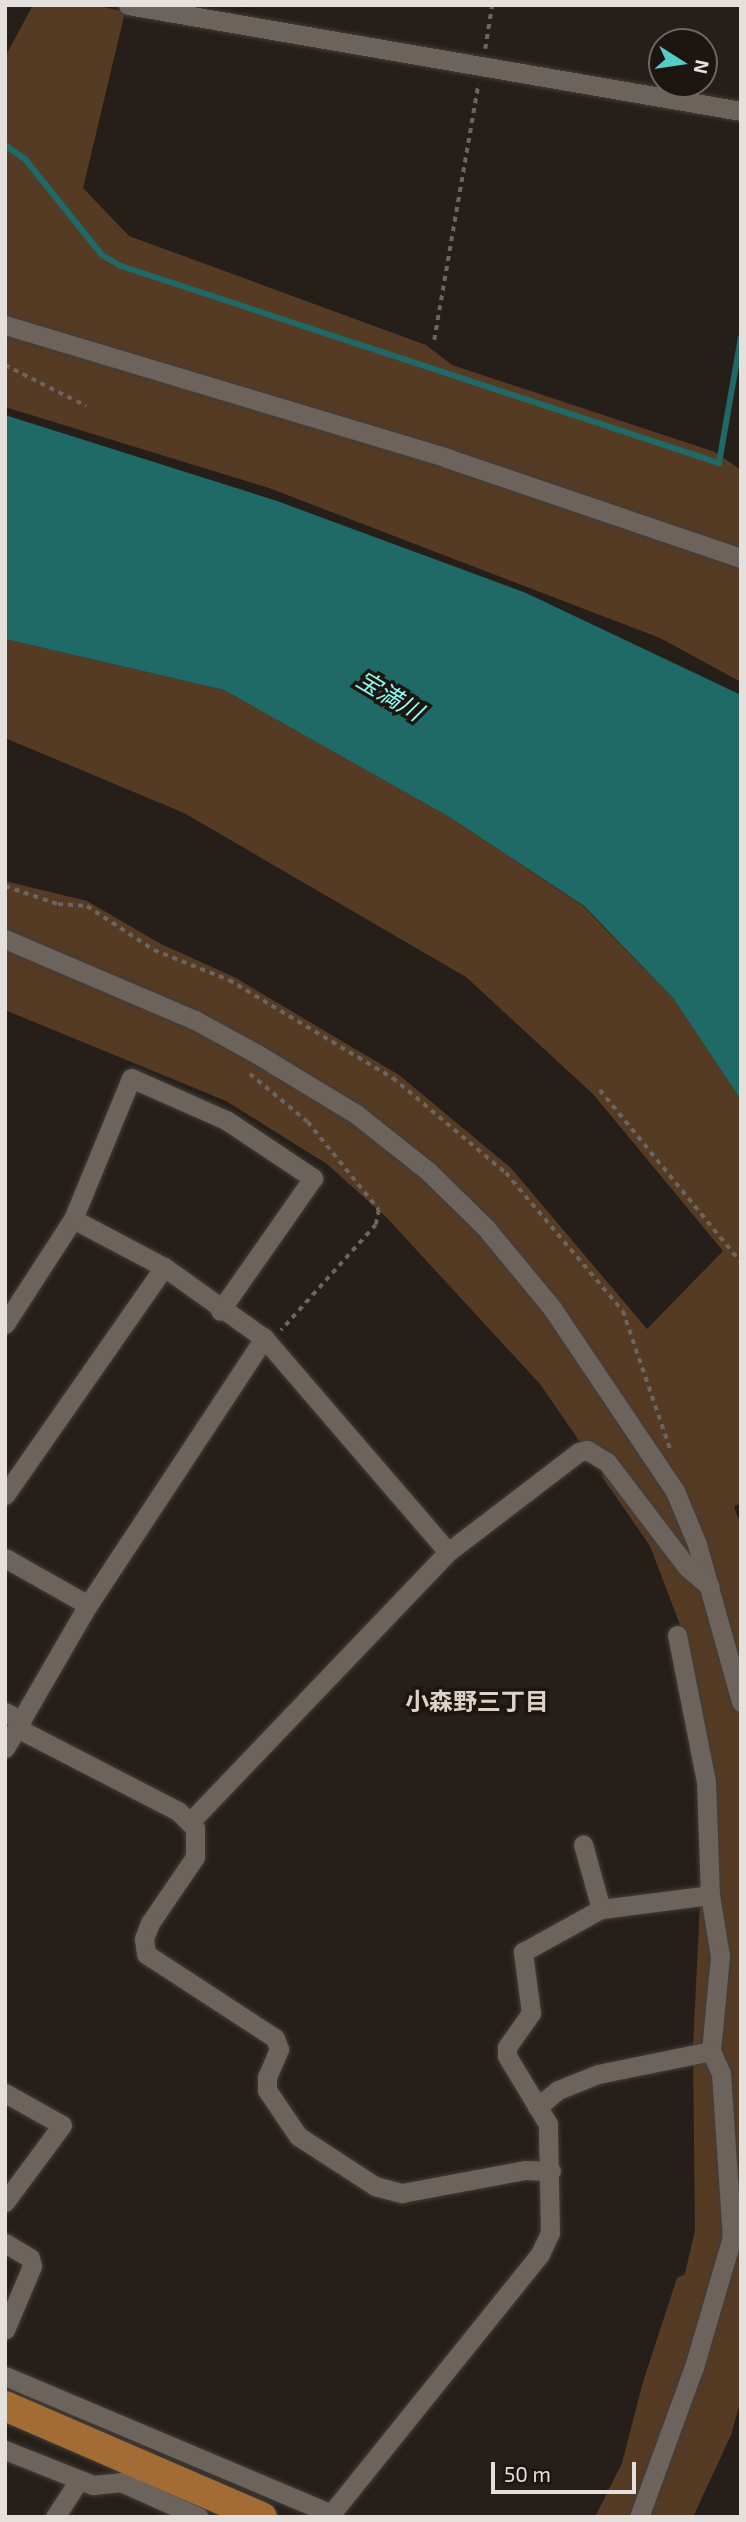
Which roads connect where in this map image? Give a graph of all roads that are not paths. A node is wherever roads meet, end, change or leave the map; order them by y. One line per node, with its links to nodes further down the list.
1 (128, 5): 2 (street)
2 (741, 111)
3 (5, 325): 4 (street)
4 (741, 558)
5 (5, 939): 14 (street)
6 (73, 1219): 7 (street); 8 (street); 9 (street)
7 (164, 1267): 8 (street); 11 (street)
8 (220, 1311): 10 (street)
9 (5, 1324)
10 (264, 1338): 12 (street); 15 (street)
11 (5, 1495)
12 (448, 1552): 14 (street); 20 (street)
13 (5, 1558): 15 (street)
14 (711, 1588): 17 (street)
15 (88, 1605): 18 (street)
16 (677, 1635): 22 (street)
17 (741, 1702)
18 (15, 1720): 19 (street); 20 (street)
19 (5, 1748)
20 (190, 1822): 27 (street)
21 (583, 1844): 23 (street)
22 (710, 1895): 23 (street); 24 (street)
23 (601, 1909): 26 (street)
24 (711, 2051): 26 (street); 30 (street)
25 (5, 2093): 29 (street)
26 (537, 2107): 27 (street)
27 (551, 2171): 33 (street)
28 (741, 2198): 30 (street)
29 (5, 2202)
30 (732, 2239): 40 (street)
31 (5, 2243): 32 (street)
32 (5, 2330)
33 (5, 2376)
34 (5, 2406): 39 (main road)
35 (5, 2450): 36 (street)
36 (79, 2480): 37 (street); 38 (street)
37 (55, 2517)
38 (199, 2517)
39 (262, 2517)
40 (639, 2517)

